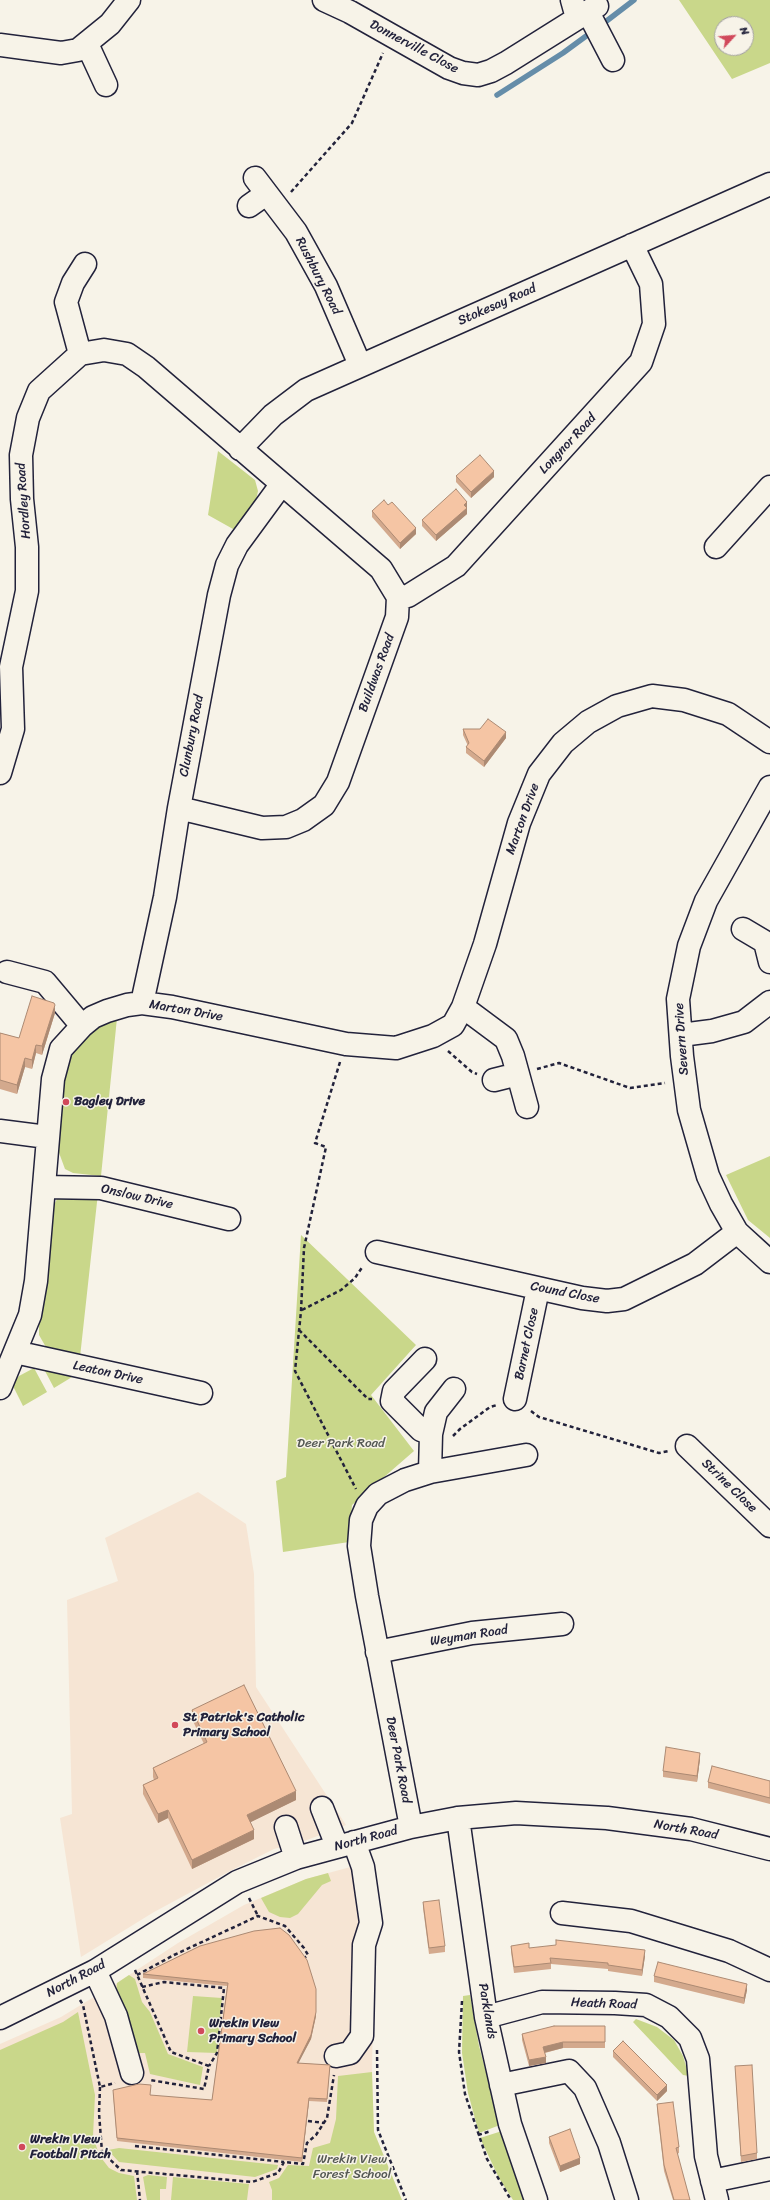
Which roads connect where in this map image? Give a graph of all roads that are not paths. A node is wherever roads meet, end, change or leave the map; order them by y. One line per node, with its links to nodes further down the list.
1 (129, 0): 4 (street)
2 (324, 0): 3 (street, Donnerville Close)
3 (585, 10): 6 (street, Donnerville Close)
4 (88, 44): 5 (street); 7 (street)
5 (0, 45)
6 (609, 51)
7 (106, 85)
8 (770, 184): 10 (street, Stokesay Road)
9 (249, 206): 13 (street, Rushbury Road)
10 (632, 245): 13 (street, Stokesay Road); 18 (street, Longnor Road)
11 (85, 264): 12 (street)
12 (80, 354): 14 (street); 19 (street, Hordley Road)
13 (360, 365): 14 (street, Stokesay Road)
14 (240, 449): 15 (street)
15 (282, 485): 18 (street); 23 (street, Clunbury Road)
16 (770, 487): 17 (street)
17 (716, 547)
18 (398, 597): 23 (street, Buildwas Road)
19 (5, 667): 21 (street, Hordley Road)
20 (770, 742): 30 (street, Marton Drive)
21 (0, 773)
22 (770, 787): 24 (street, Severn Drive)
23 (179, 808): 29 (street, Clunbury Road)
24 (763, 817): 32 (street, Severn Drive)
25 (743, 930): 26 (street)
26 (770, 962)
27 (7, 972): 31 (street)
28 (770, 1002): 32 (street)
29 (142, 1003): 30 (street, Marton Drive); 31 (street, Marton Drive)
30 (464, 1007): 33 (street)
31 (82, 1026): 37 (street, Marton Drive)
32 (681, 1035): 40 (street, Severn Drive)
33 (518, 1074): 34 (street); 35 (street)
34 (494, 1080)
35 (527, 1107)
36 (0, 1131): 37 (street)
37 (47, 1137): 38 (street, Marton Drive)
38 (45, 1187): 39 (street, Onslow Drive); 44 (street, Marton Drive)
39 (229, 1219)
40 (737, 1232): 42 (street, Severn Drive); 43 (street, Cound Close)
41 (376, 1252): 43 (street, Cound Close)
42 (770, 1262)
43 (538, 1288): 49 (street, Barnet Close)
44 (15, 1352): 46 (street, Marton Drive); 48 (street, Leaton Drive)
45 (425, 1359): 50 (street)
46 (0, 1388)
47 (454, 1389): 50 (street)
48 (201, 1393)
49 (515, 1399)
50 (431, 1434): 53 (street)
51 (688, 1446): 54 (street, Strine Close)
52 (526, 1455): 53 (street)
53 (430, 1472): 56 (street, Deer Park Road)
54 (770, 1526)
55 (562, 1624): 56 (street, Weyman Road)
56 (377, 1652): 60 (street, Deer Park Road)
57 (322, 1808): 61 (street)
58 (458, 1818): 60 (street, North Road); 62 (street, North Road); 67 (street, Parklands)
59 (286, 1826): 63 (street)
60 (411, 1827): 61 (street, North Road)
61 (345, 1844): 63 (street, North Road); 69 (street)
62 (770, 1849)
63 (296, 1858): 66 (street, North Road)
64 (562, 1913): 65 (street)
65 (770, 1970)
66 (95, 1971): 68 (street, North Road); 70 (street)
67 (486, 2017): 71 (street, Parklands); 73 (street, Heath Road)
68 (0, 2018)
69 (336, 2056)
70 (132, 2073)
71 (502, 2085): 74 (street, Parklands); 75 (street)
72 (770, 2169): 73 (street)
73 (714, 2191)
74 (536, 2200)
75 (627, 2200)

